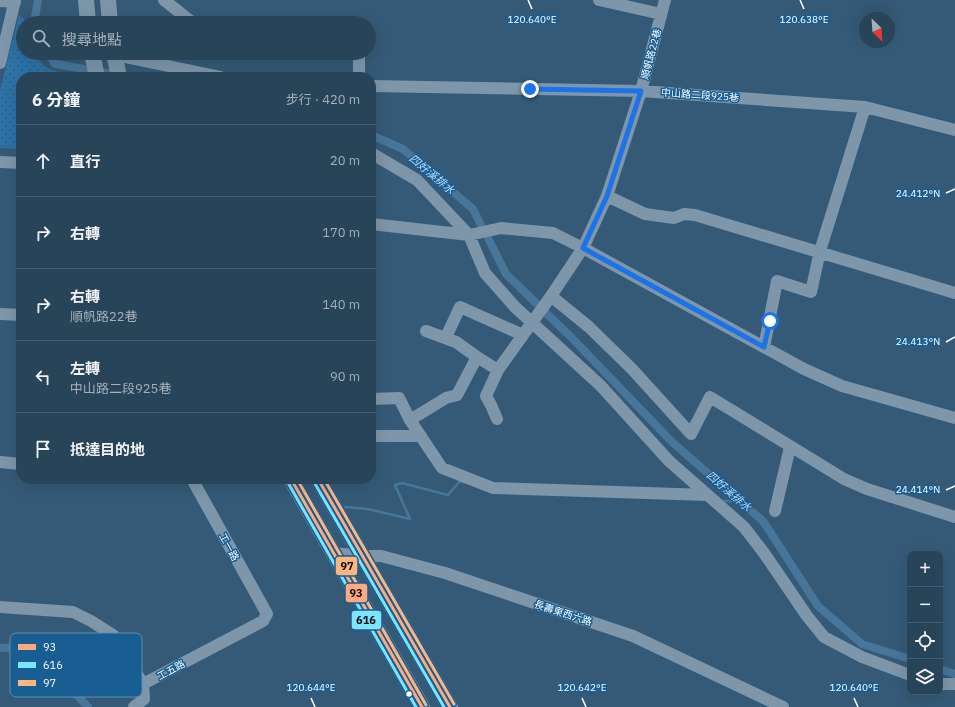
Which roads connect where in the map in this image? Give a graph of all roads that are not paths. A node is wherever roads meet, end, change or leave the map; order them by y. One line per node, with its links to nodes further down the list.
1 (86, 0): 9 (main road)
2 (108, 0): 10 (main road)
3 (164, 0): 11 (street)
4 (599, 0): 8 (street)
5 (665, 0): 8 (street, 順帆路22巷)
6 (0, 1): 7 (street)
7 (15, 1): 12 (street)
8 (661, 14): 23 (street, 順帆路22巷)
9 (87, 16)
10 (109, 16)
11 (184, 16)
12 (2, 45): 17 (street)
13 (94, 60): 18 (main road)
14 (115, 60): 19 (main road)
15 (142, 60): 20 (street)
16 (359, 60): 21 (street)
17 (0, 63)
18 (96, 72)
19 (118, 72)
20 (198, 72)
21 (359, 72)
22 (376, 86): 23 (street, 中山路二段925巷)
23 (641, 91): 24 (street, 中山路二段925巷); 29 (street, 順帆路22巷)
24 (865, 108): 25 (street, 中山路二段925巷); 33 (street)
25 (955, 130)
26 (376, 156): 31 (street)
27 (0, 162): 28 (street)
28 (16, 163)
29 (607, 196): 32 (street, 順帆路22巷); 33 (street)
30 (376, 225): 31 (street)
31 (469, 235): 32 (street); 38 (street)
32 (583, 248): 35 (street, 順帆路22巷); 42 (street)
33 (820, 251): 34 (street); 42 (street)
34 (955, 293)
35 (551, 296): 38 (street, 順帆路22巷); 51 (street)
36 (0, 314): 37 (street)
37 (16, 316)
38 (532, 322): 40 (street, 順帆路22巷); 57 (street)
39 (426, 331): 41 (street)
40 (523, 335): 41 (street); 44 (street, 順帆路22巷)
41 (450, 340): 43 (street)
42 (764, 347): 46 (street)
43 (477, 357): 44 (street); 47 (street)
44 (498, 370): 48 (street, 順帆路22巷)
45 (376, 399): 47 (street)
46 (955, 418)
47 (410, 420): 50 (street)
48 (497, 420)
49 (376, 436): 50 (street)
50 (420, 436): 57 (street)
51 (790, 447): 58 (street); 59 (street)
52 (0, 462): 53 (street)
53 (16, 464)
54 (195, 484): 63 (street, 工一路)
55 (293, 484): 60 (main road)
56 (321, 484): 61 (main road)
57 (708, 495): 65 (street)
58 (774, 512)
59 (955, 517)
60 (333, 553): 61 (street, 長壽東西六路); 71 (main road)
61 (363, 556): 69 (street, 長壽東西六路); 72 (main road)
62 (0, 607): 64 (street)
63 (267, 614): 66 (street, 工五路)
64 (110, 633)
65 (907, 674)
66 (143, 684): 70 (street)
67 (943, 684): 68 (street)
68 (955, 684)
69 (766, 703): 73 (street, 長壽東西六路)
70 (134, 707)
71 (422, 707)
72 (450, 707)
73 (783, 707)

